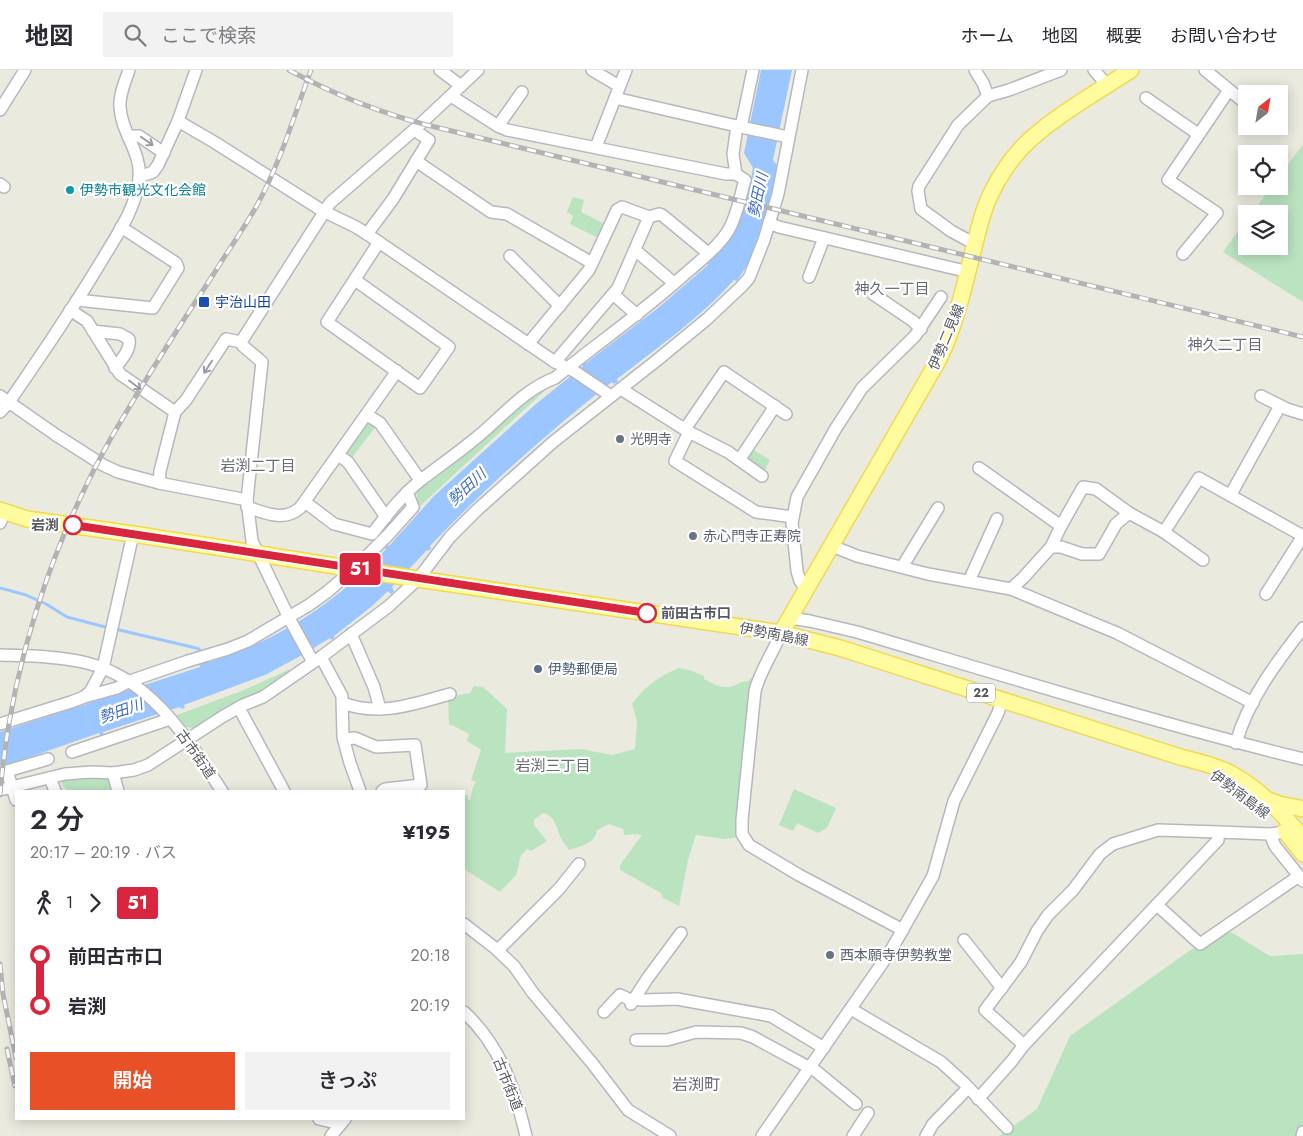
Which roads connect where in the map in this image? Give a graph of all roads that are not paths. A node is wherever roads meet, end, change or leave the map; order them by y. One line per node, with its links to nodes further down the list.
1 (25, 70): 25 (street)
2 (129, 70): 31 (street)
3 (196, 70): 26 (street)
4 (440, 70): 16 (street)
5 (478, 70): 16 (street)
6 (592, 70): 17 (street)
7 (626, 70): 17 (street)
8 (753, 70): 28 (street)
9 (802, 70): 32 (street)
10 (975, 70): 21 (street)
11 (1061, 70): 21 (street)
12 (1094, 70): 15 (street)
13 (1131, 70): 15 (main road, 伊勢二見線)
14 (1204, 70): 18 (street)
15 (1107, 85): 45 (main road, 伊勢二見線)
16 (462, 86): 20 (street)
17 (619, 86): 23 (street)
18 (1229, 90): 22 (street); 30 (street)
19 (522, 92): 27 (street)
20 (451, 96): 27 (street); 29 (street)
21 (988, 96): 45 (street)
22 (1238, 97)
23 (615, 98): 28 (street); 33 (street)
24 (1146, 98): 30 (street)
25 (0, 110)
26 (178, 121): 34 (street); 38 (street)
27 (498, 126): 33 (street)
28 (740, 127): 32 (street); 36 (street)
29 (414, 130): 35 (street); 38 (street)
30 (1198, 134): 48 (street)
31 (128, 136): 34 (street, one-way to 34); 37 (street)
32 (787, 137): 40 (street)
33 (596, 147): 36 (street)
34 (164, 153): 37 (street)
35 (416, 161): 42 (street); 50 (street)
36 (736, 174): 47 (street)
37 (139, 177): 41 (street)
38 (323, 211): 42 (street); 64 (street)
39 (649, 217): 46 (street); 47 (street); 50 (street)
40 (769, 223): 43 (street); 70 (street)
41 (121, 228): 58 (street); 58 (street)
42 (367, 234): 44 (street)
43 (824, 238): 51 (street); 52 (street)
44 (379, 242): 53 (street); 65 (street)
45 (975, 244): 51 (main road, 伊勢二見線)
46 (635, 250): 54 (street); 55 (street)
47 (708, 253): 54 (street)
48 (1183, 254)
49 (510, 256): 59 (street)
50 (592, 264): 59 (street)
51 (968, 272): 102 (main road, 伊勢二見線)
52 (809, 277)
53 (355, 280): 69 (street); 69 (street)
54 (674, 284): 61 (street)
55 (613, 294): 61 (street); 66 (street)
56 (873, 294): 62 (street)
57 (941, 297): 62 (street)
58 (78, 300): 60 (street)
59 (560, 306): 65 (street)
60 (70, 310): 63 (street); 73 (street)
61 (637, 315): 68 (street)
62 (921, 329): 96 (street)
63 (93, 331): 67 (street); 67 (street)
64 (241, 342): 77 (street, one-way to 77); 91 (street)
65 (528, 344): 66 (street)
66 (555, 362): 68 (street)
67 (115, 368): 77 (street, one-way to 77)
68 (570, 370): 71 (street); 86 (street)
69 (397, 371): 80 (street)
70 (621, 388): 71 (street); 81 (street)
71 (609, 394): 108 (street)
72 (1261, 396): 75 (street)
73 (5, 399): 76 (street); 87 (street)
74 (774, 406): 78 (street); 81 (street); 83 (street)
75 (1280, 406): 79 (street); 89 (street)
76 (0, 412)
77 (175, 412): 87 (street)
78 (786, 414)
79 (1303, 414)
80 (367, 415): 82 (street); 86 (street)
81 (687, 430): 83 (street); 96 (street)
82 (338, 455): 90 (street); 95 (street)
83 (740, 459): 85 (street)
84 (979, 468): 98 (street)
85 (762, 476)
86 (420, 480): 88 (street)
87 (159, 483): 91 (street)
88 (407, 492): 95 (street); 107 (street)
89 (1231, 494): 99 (street); 101 (street)
90 (305, 502): 91 (street); 95 (street)
91 (247, 504): 104 (street)
92 (938, 508): 106 (street)
93 (1129, 513): 98 (street); 99 (street); 103 (street)
94 (1, 515): 100 (main road, 伊勢南島線 / 22)
95 (386, 517)
96 (793, 517): 110 (street)
97 (997, 519): 109 (street)
98 (1061, 526): 103 (street)
99 (1164, 532): 105 (street)
100 (133, 534): 104 (main road, 伊勢南島線 / 22); 120 (street)
101 (1303, 536): 112 (street)
102 (832, 546): 106 (street); 110 (main road, 伊勢二見線)
103 (1051, 547): 111 (street)
104 (258, 555): 107 (main road, 伊勢南島線 / 22); 113 (street)
105 (1203, 560)
106 (902, 567): 109 (street)
107 (356, 569): 108 (main road, 伊勢南島線 / 22); 113 (street)
108 (414, 579): 116 (main road, 伊勢南島線 / 22); 117 (street)
109 (969, 581): 111 (street)
110 (806, 588): 114 (main road, 伊勢二見線)
111 (1011, 589): 126 (street)
112 (1266, 594)
113 (289, 618): 119 (street); 121 (street)
114 (790, 618): 116 (main road, 伊勢二見線); 133 (street)
115 (1303, 628): 126 (street)
116 (781, 633): 124 (main road, 伊勢南島線 / 22); 157 (street)
117 (351, 634): 119 (street); 128 (street)
118 (0, 655): 120 (street, 古市街道)
119 (315, 659): 125 (street); 127 (street)
120 (103, 668): 121 (street, 古市街道); 123 (street)
121 (132, 682): 123 (street); 129 (street, 古市街道)
122 (450, 694): 128 (street)
123 (84, 697): 130 (street)
124 (1002, 700): 135 (main road, 伊勢南島線 / 22); 157 (street)
125 (343, 703): 128 (street); 132 (street)
126 (1253, 703): 133 (street)
127 (239, 708): 131 (street); 144 (street)
128 (380, 709)
129 (170, 718): 131 (street, 古市街道); 134 (street)
130 (0, 724)
131 (187, 739): 138 (street); 143 (street, 古市街道)
132 (344, 739): 145 (street); 146 (street)
133 (1236, 743): 137 (street)
134 (72, 752)
135 (1180, 757): 148 (main road, 伊勢南島線 / 22); 150 (main road, 伊勢南島線 / 22)
136 (48, 759): 140 (street)
137 (1303, 759)
138 (113, 773): 139 (street); 142 (street)
139 (50, 778): 140 (street); 141 (street)
140 (6, 788): 147 (street)
141 (55, 790)
142 (118, 790)
143 (221, 790)
144 (283, 790)
145 (360, 790)
146 (384, 790)
147 (15, 799)
148 (1266, 799): 149 (main road); 150 (main road, 伊勢南島線 / 22)
149 (1303, 809)
150 (1293, 831): 151 (street); 152 (main road); 154 (street)
151 (1218, 832): 155 (street); 161 (street)
152 (1303, 854)
153 (579, 864): 160 (street)
154 (1301, 879): 155 (street)
155 (1157, 905): 167 (street)
156 (465, 925): 160 (street)
157 (902, 930): 163 (street)
158 (681, 933): 162 (street)
159 (964, 940): 161 (street)
160 (498, 950): 177 (street)
161 (1002, 988): 167 (street)
162 (632, 1001): 164 (street); 168 (street)
163 (851, 1008): 168 (street); 170 (street)
164 (604, 1012)
165 (465, 1013): 179 (street, 古市街道)
166 (636, 1040): 169 (street)
167 (1024, 1045): 171 (street)
168 (824, 1048): 169 (street)
169 (810, 1068): 172 (street); 180 (street)
170 (968, 1088): 171 (street); 182 (street)
171 (978, 1099): 175 (street)
172 (856, 1104)
173 (868, 1113): 181 (street)
174 (342, 1121): 178 (street)
175 (1007, 1128)
176 (1303, 1132): 183 (street)
177 (664, 1135)
178 (331, 1136)
179 (526, 1136)
180 (762, 1136)
181 (853, 1136)
182 (926, 1136)
183 (1302, 1136)

